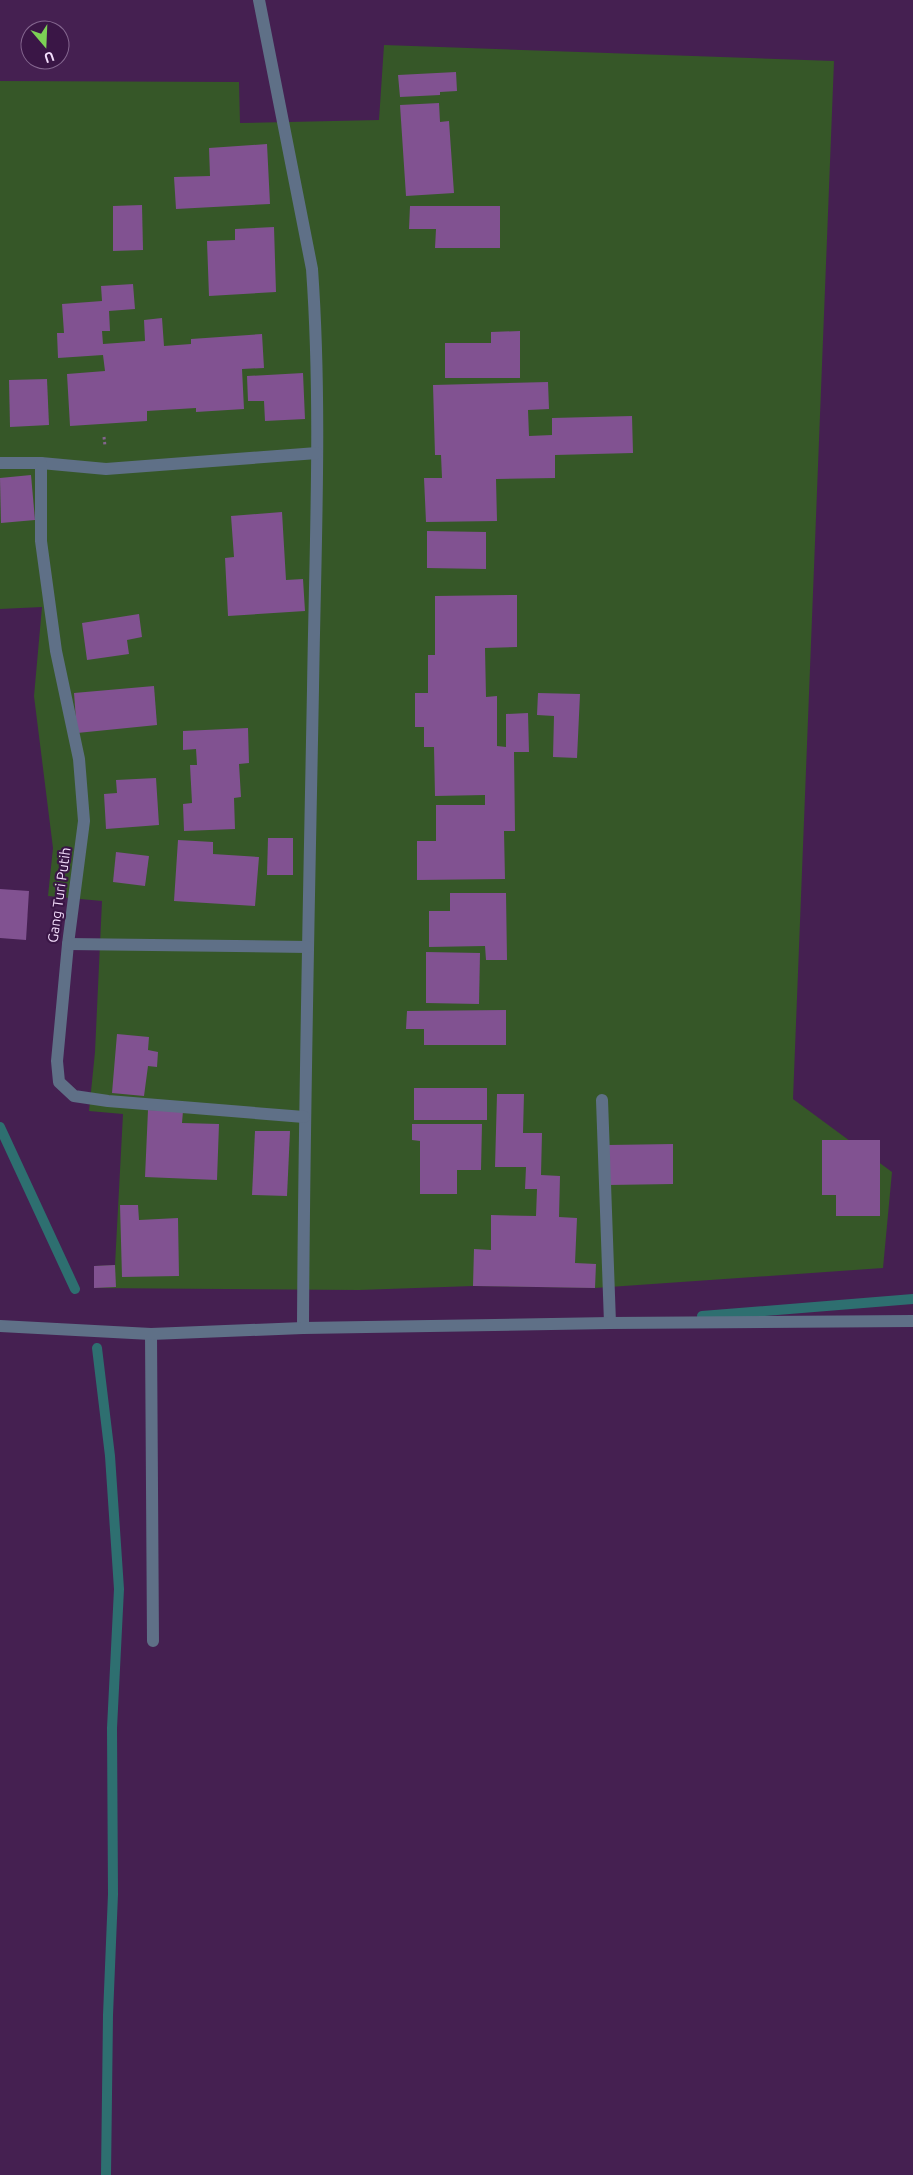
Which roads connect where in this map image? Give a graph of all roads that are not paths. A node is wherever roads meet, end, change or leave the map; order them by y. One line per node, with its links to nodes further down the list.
1 (259, 0): 2 (street)
2 (317, 453): 4 (street); 6 (street)
3 (0, 463): 4 (street)
4 (41, 463): 5 (street, Gang Turi Putih)
5 (68, 944): 6 (street); 8 (street, Gang Turi Putih)
6 (308, 947): 8 (street)
7 (602, 1100): 10 (street)
8 (304, 1117): 12 (street)
9 (913, 1321): 10 (street)
10 (610, 1323): 12 (street)
11 (0, 1326): 13 (street)
12 (303, 1328): 13 (street)
13 (151, 1334): 14 (street)
14 (153, 1641)

